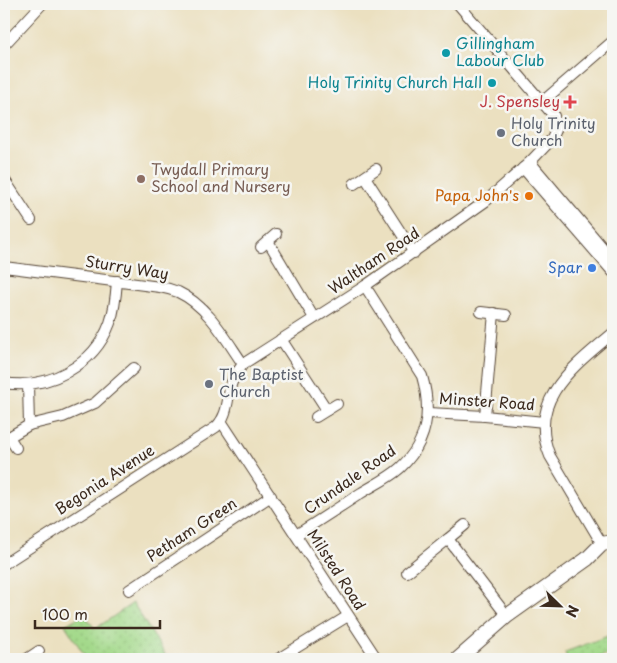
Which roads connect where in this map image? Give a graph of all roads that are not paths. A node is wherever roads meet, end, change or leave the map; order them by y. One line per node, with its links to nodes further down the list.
1 (42, 4): 4 (street)
2 (458, 4): 5 (street)
3 (613, 41): 5 (street)
4 (4, 45)
5 (542, 102): 6 (street, Waltham Road)
6 (526, 165): 13 (street, Waltham Road); 14 (street); 16 (street)
7 (376, 169): 8 (street)
8 (364, 177): 10 (street); 13 (street)
9 (4, 179): 11 (street)
10 (354, 184)
11 (32, 220)
12 (268, 240): 22 (street)
13 (414, 253): 18 (street, Waltham Road)
14 (613, 260)
15 (4, 267): 17 (street, Sturry Way)
16 (613, 272)
17 (117, 281): 25 (street, Sturry Way); 28 (street)
18 (365, 286): 22 (street, Waltham Road); 31 (street, Crundale Road)
19 (481, 312): 20 (street)
20 (494, 313): 21 (street); 32 (street)
21 (506, 314)
22 (314, 318): 24 (street, Waltham Road)
23 (613, 333): 35 (street)
24 (281, 339): 25 (street, Waltham Road); 30 (street)
25 (243, 364): 34 (street)
26 (134, 368): 36 (street)
27 (4, 383): 28 (street)
28 (28, 384): 36 (street)
29 (337, 404): 30 (street)
30 (327, 410): 33 (street)
31 (428, 413): 32 (street, Minster Road); 40 (street, Crundale Road)
32 (486, 416): 35 (street, Minster Road)
33 (316, 417)
34 (222, 421): 38 (street, Milsted Road); 43 (street, Begonia Avenue)
35 (544, 422): 42 (street)
36 (29, 425): 37 (street)
37 (16, 448)
38 (271, 496): 40 (street, Milsted Road); 45 (street, Petham Green)
39 (465, 526): 41 (street)
40 (296, 535): 46 (street, Milsted Road)
41 (448, 539): 44 (street); 47 (street)
42 (608, 543): 47 (street)
43 (4, 564)
44 (407, 572)
45 (130, 590)
46 (348, 616): 50 (street); 51 (street, Milsted Road)
47 (507, 616): 52 (street)
48 (39, 651): 49 (street)
49 (27, 659)
50 (278, 659)
51 (376, 659)
52 (458, 659)

